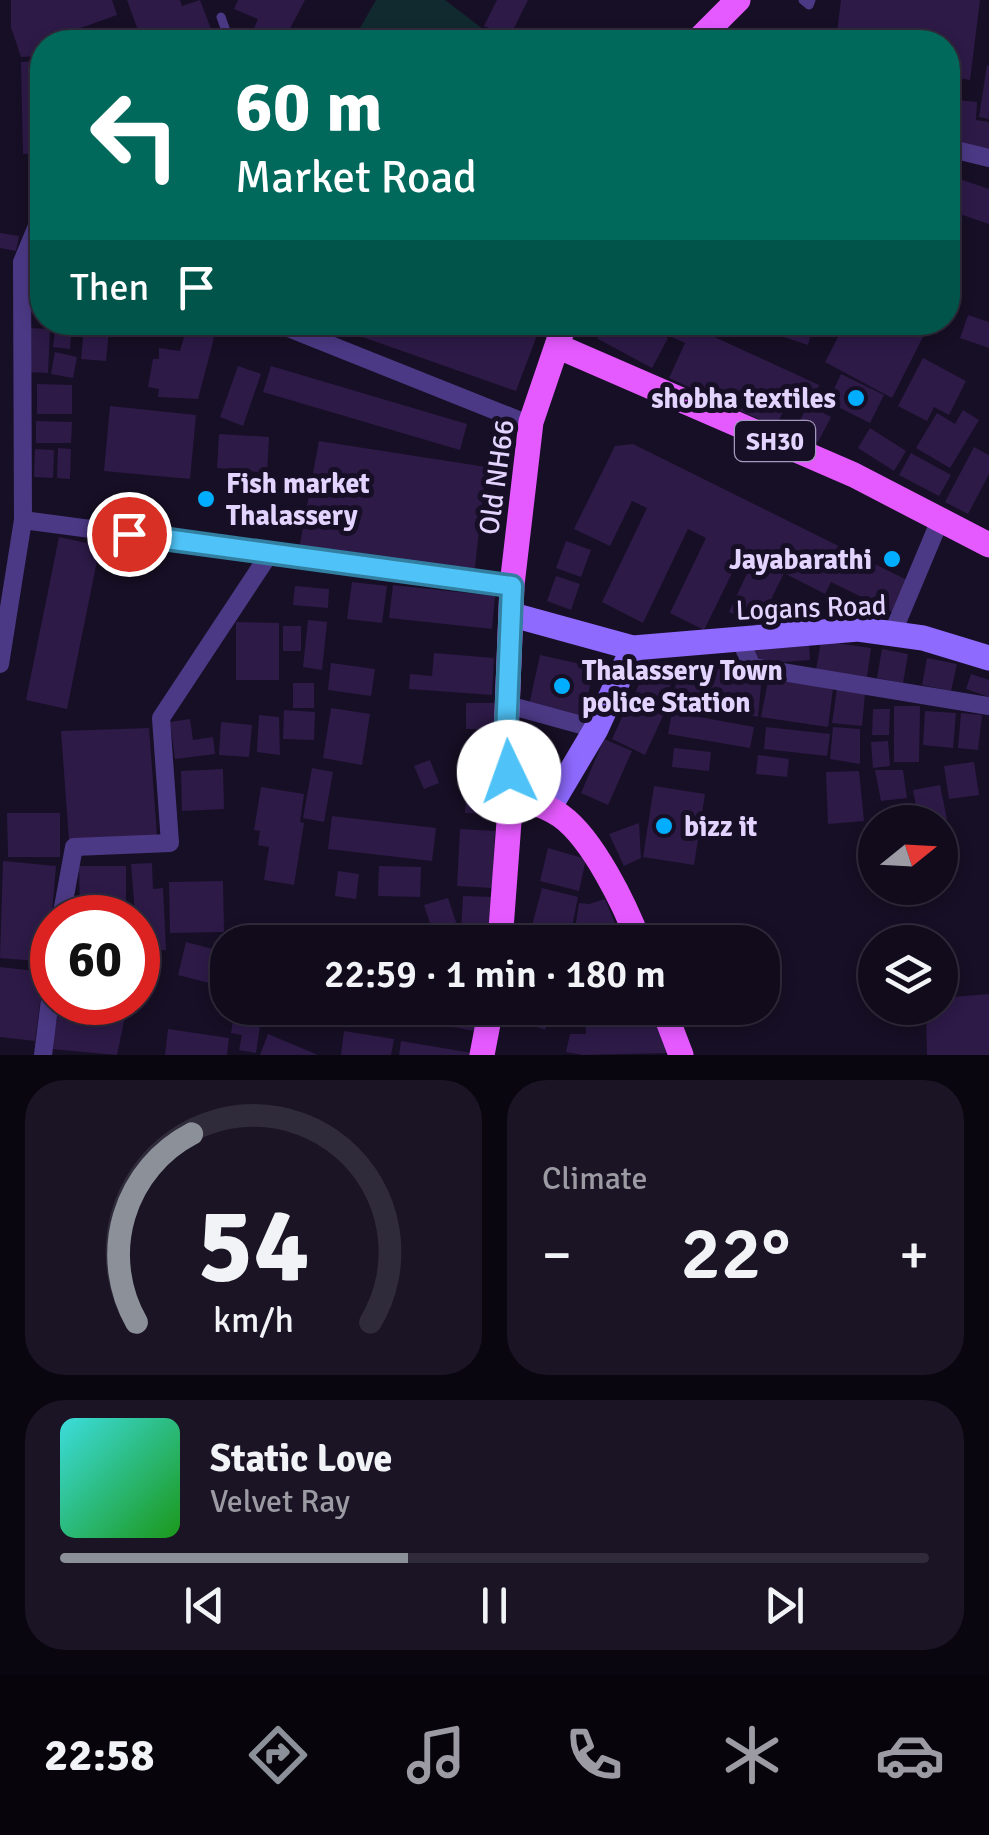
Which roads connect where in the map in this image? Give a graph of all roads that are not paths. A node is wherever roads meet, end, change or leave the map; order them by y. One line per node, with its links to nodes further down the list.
1 (803, 0): 2 (lane)
2 (811, 0)
3 (728, 2): 6 (main road)
4 (221, 16): 5 (lane)
5 (226, 30)
6 (706, 30)
7 (960, 151): 8 (street)
8 (989, 158)
9 (30, 243): 14 (street)
10 (305, 335): 13 (street)
11 (561, 335): 13 (main road, Old NH66)
12 (563, 335): 15 (main road, SH30)
13 (531, 422): 18 (main road, Old NH66)
14 (22, 520): 17 (street); 24 (street)
15 (940, 520): 16 (main road, SH30); 20 (street)
16 (989, 545)
17 (270, 552): 18 (street); 30 (street)
18 (512, 586): 19 (main road, Old NH66)
19 (513, 615): 22 (street, Logans Road); 25 (main road, Old NH66)
20 (893, 632): 21 (street, Logans Road); 23 (street, Logans Road)
21 (740, 639): 22 (street, Logans Road); 26 (street)
22 (633, 648): 27 (street)
23 (989, 658)
24 (0, 664)
25 (508, 705): 27 (street); 28 (main road, Old NH66)
26 (989, 706)
27 (596, 729): 29 (street)
28 (510, 795): 29 (main road); 31 (main road, Old NH66)
29 (550, 808): 32 (main road)
30 (66, 895)
31 (501, 925)
32 (630, 925)
33 (47, 1025): 36 (street)
34 (488, 1025): 37 (main road)
35 (669, 1025): 38 (main road)
36 (43, 1055)
37 (482, 1055)
38 (680, 1055)

